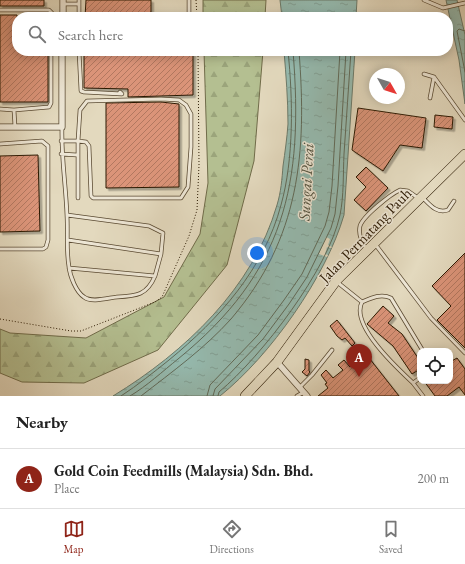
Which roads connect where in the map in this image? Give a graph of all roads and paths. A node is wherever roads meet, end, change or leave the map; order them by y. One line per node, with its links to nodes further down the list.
1 (189, 0): 9 (lane)
2 (196, 0): 10 (path)
3 (424, 0): 6 (lane)
4 (63, 2): 5 (lane)
5 (79, 2)
6 (463, 4)
7 (0, 10): 8 (lane)
8 (51, 12)
9 (189, 12)
10 (197, 12)
11 (51, 56): 20 (lane)
12 (62, 56): 24 (street)
13 (79, 56): 17 (lane)
14 (198, 56): 44 (path)
15 (424, 74): 16 (lane)
16 (434, 77): 18 (lane); 21 (lane)
17 (120, 92)
18 (430, 98)
19 (0, 109): 20 (lane)
20 (14, 110): 23 (lane)
21 (465, 120)
22 (0, 127): 23 (street)
23 (15, 127): 24 (street)
24 (62, 127): 25 (lane)
25 (62, 141): 26 (lane); 28 (lane)
26 (78, 142): 26 (lane); 30 (lane)
27 (0, 144): 37 (lane)
28 (61, 154): 30 (lane); 34 (lane)
29 (465, 154): 32 (main road, Jalan Permatang Pauh)
30 (77, 155): 31 (lane)
31 (78, 198)
32 (420, 198): 33 (lane); 36 (main road, Jalan Permatang Pauh); 38 (lane)
33 (454, 201)
34 (67, 215): 35 (lane); 39 (lane)
35 (68, 240): 39 (lane); 40 (lane)
36 (374, 243): 38 (main road, Jalan Permatang Pauh); 47 (lane)
37 (0, 249)
38 (367, 250): 42 (main road, Jalan Permatang Pauh)
39 (161, 254): 41 (lane)
40 (69, 268): 41 (lane); 41 (lane)
41 (155, 276)
42 (336, 281): 43 (lane); 48 (main road, Jalan Permatang Pauh)
43 (362, 302): 45 (lane); 50 (lane)
44 (0, 319)
45 (421, 348)
46 (332, 350): 51 (lane)
47 (465, 353)
48 (277, 362): 51 (street); 52 (main road, Jalan Permatang Pauh)
49 (417, 380): 50 (lane)
50 (413, 382): 54 (lane)
51 (304, 392): 53 (lane)
52 (245, 396)
53 (297, 396)
54 (423, 396)

